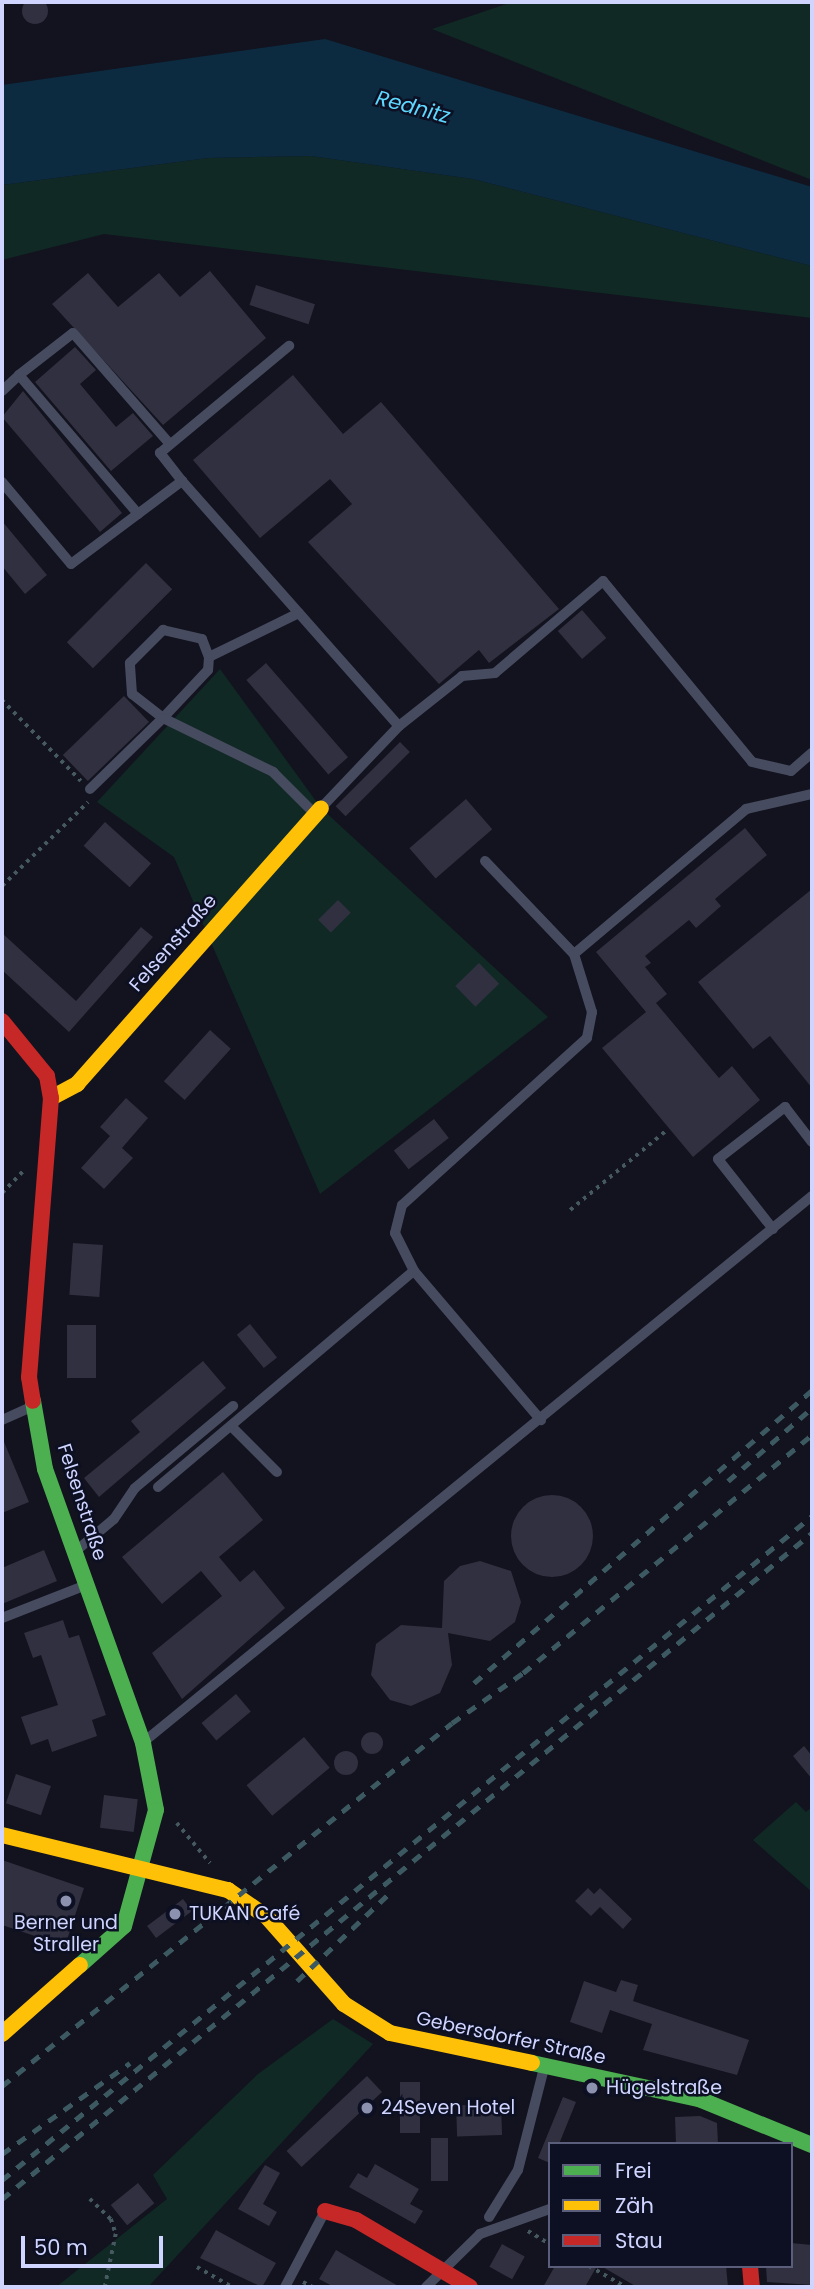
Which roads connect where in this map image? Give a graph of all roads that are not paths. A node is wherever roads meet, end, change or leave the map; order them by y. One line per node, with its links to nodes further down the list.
1 (289, 346): 4 (lane)
2 (19, 375): 3 (lane); 4 (lane); 7 (lane)
3 (2, 391)
4 (170, 444): 5 (lane)
5 (182, 481): 7 (lane); 8 (lane)
6 (2, 482): 7 (lane)
7 (138, 514)
8 (299, 613): 9 (lane); 11 (lane)
9 (209, 657): 10 (lane); 10 (lane)
10 (163, 718): 13 (lane); 15 (lane)
11 (399, 726): 12 (lane); 15 (lane)
12 (812, 753)
13 (90, 789)
14 (812, 794): 17 (lane)
15 (318, 811): 19 (street, Felsenstraße)
16 (485, 861): 17 (lane)
17 (574, 954): 23 (lane)
18 (2, 1021): 19 (street, Felsenstraße)
19 (51, 1098): 24 (street, Felsenstraße)
20 (812, 1142): 22 (lane)
21 (812, 1196): 22 (lane)
22 (773, 1229): 27 (lane)
23 (414, 1271): 27 (lane); 28 (lane)
24 (34, 1406): 26 (lane); 31 (street, Felsenstraße)
25 (233, 1406): 31 (lane)
26 (2, 1420)
27 (541, 1420): 34 (lane)
28 (231, 1426): 29 (lane); 30 (lane)
29 (277, 1472)
30 (158, 1487)
31 (75, 1552): 32 (street, Felsenstraße)
32 (86, 1584): 33 (lane); 34 (street, Felsenstraße)
33 (2, 1618)
34 (142, 1742): 36 (street, Felsenstraße)
35 (2, 1835): 36 (street, Gebersdorfer Straße)
36 (145, 1867): 37 (street, Felsenstraße); 38 (street, Gebersdorfer Straße)
37 (2, 2034)
38 (544, 2068): 39 (street, Gebersdorfer Straße); 44 (lane)
39 (748, 2120): 40 (street); 41 (street, Gebersdorfer Straße)
40 (746, 2142)
41 (812, 2144)
42 (548, 2210): 46 (lane)
43 (325, 2211): 46 (street); 47 (lane)
44 (489, 2217)
45 (750, 2268): 50 (street)
46 (444, 2272): 48 (lane); 49 (street)
47 (285, 2287)
48 (426, 2287)
49 (470, 2287)
50 (752, 2287)

